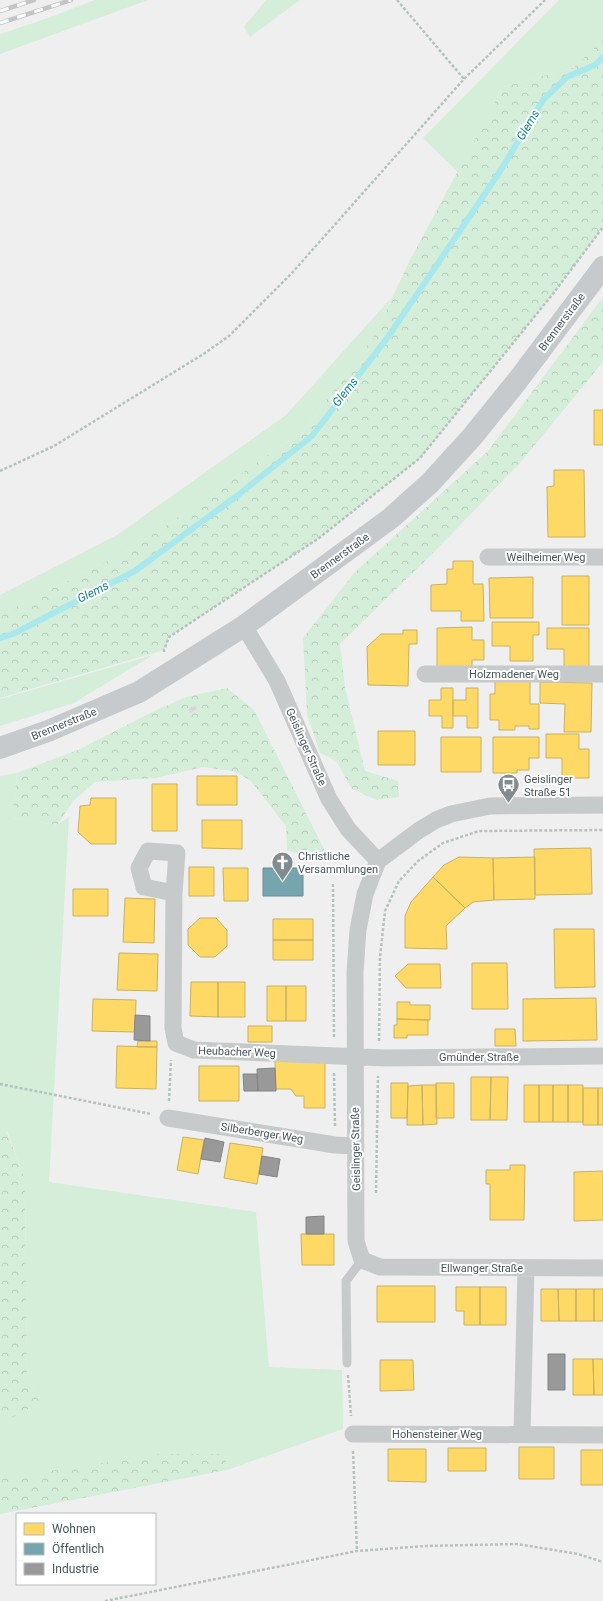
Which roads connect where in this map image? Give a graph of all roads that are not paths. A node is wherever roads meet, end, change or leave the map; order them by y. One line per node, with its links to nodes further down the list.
1 (603, 267): 4 (main road, Brennerstraße)
2 (488, 557): 3 (street, Weilheimer Weg)
3 (603, 557)
4 (244, 626): 7 (main road, Brennerstraße); 9 (street, Geislinger Straße)
5 (425, 674): 6 (street, Holzmadener Weg)
6 (603, 674)
7 (0, 748)
8 (603, 805): 9 (street)
9 (378, 861): 11 (street, Geislinger Straße)
10 (174, 893): 11 (street, Heubacher Weg)
11 (354, 1056): 12 (street, Gmünder Straße); 14 (street, Geislinger Straße)
12 (603, 1056)
13 (168, 1118): 14 (street, Silberberger Weg)
14 (356, 1146): 15 (street, Geislinger Straße)
15 (362, 1260): 16 (street, Ellwanger Straße); 18 (lane)
16 (526, 1268): 17 (street, Ellwanger Straße); 20 (street)
17 (603, 1268)
18 (347, 1363)
19 (352, 1434): 20 (street, Hohensteiner Weg)
20 (522, 1434): 21 (street, Hohensteiner Weg)
21 (603, 1434)

